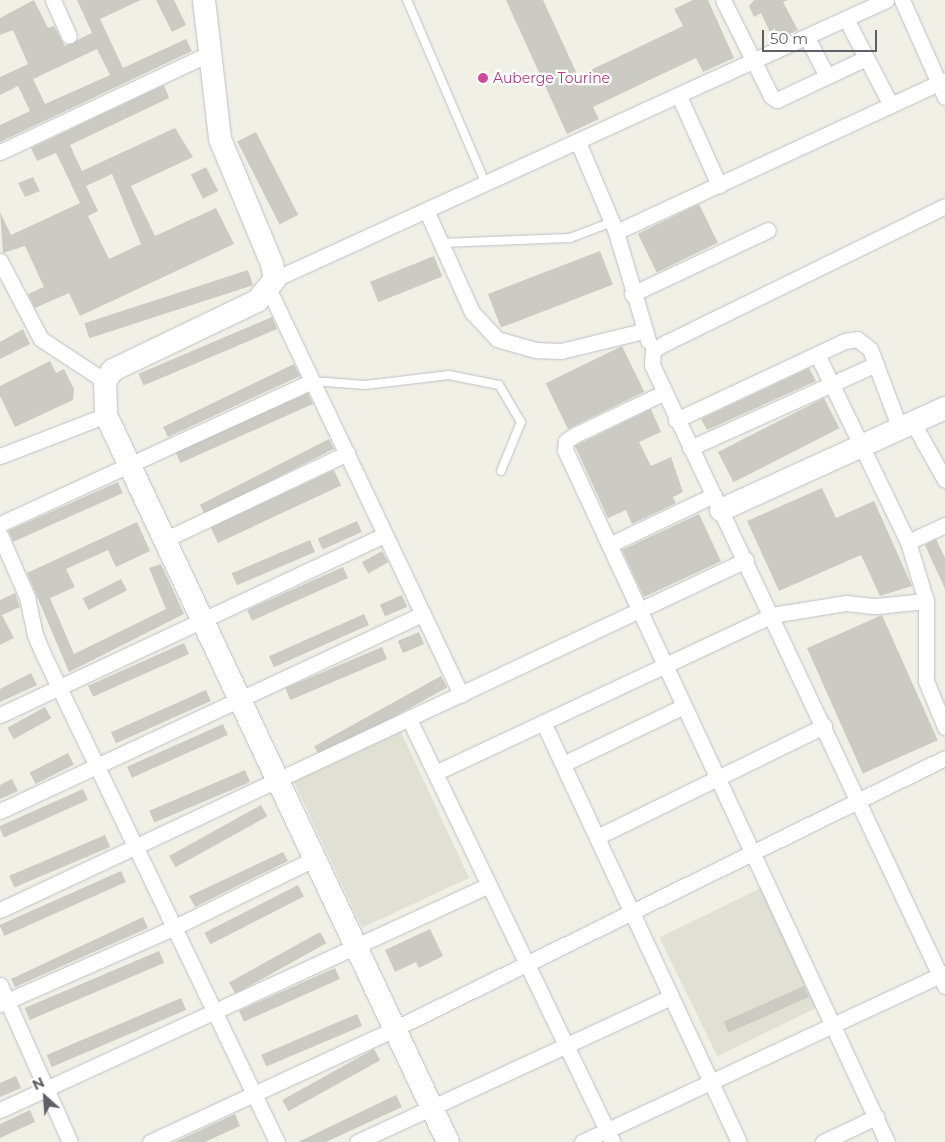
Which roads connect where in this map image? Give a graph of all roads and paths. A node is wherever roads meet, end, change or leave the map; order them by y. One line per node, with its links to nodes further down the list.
1 (53, 0): 8 (street)
2 (204, 0): 10 (street)
3 (407, 0): 20 (lane)
4 (723, 0): 12 (street)
5 (886, 0): 7 (street)
6 (902, 0): 14 (street)
7 (846, 19): 9 (street); 11 (street)
8 (69, 36)
9 (807, 38): 12 (street); 13 (street)
10 (210, 53): 19 (street); 28 (street)
11 (866, 58): 13 (street); 17 (street)
12 (754, 63): 13 (street); 15 (street)
13 (827, 76)
14 (942, 81): 16 (street); 17 (street)
15 (679, 96): 18 (street); 21 (street)
16 (945, 97)
17 (891, 105): 21 (street)
18 (578, 142): 20 (street); 24 (street)
19 (0, 152)
20 (486, 184): 23 (street)
21 (719, 185): 24 (street)
22 (945, 206): 31 (street)
23 (427, 212): 26 (street); 28 (street)
24 (614, 227): 26 (lane); 29 (street)
25 (768, 230): 29 (street)
26 (439, 243): 30 (street)
27 (0, 261): 34 (street)
28 (272, 284): 34 (street); 35 (street)
29 (632, 294): 30 (street)
30 (643, 331): 31 (street)
31 (654, 350): 37 (street)
32 (817, 354): 33 (street); 36 (street); 40 (street)
33 (876, 364): 36 (street); 41 (street)
34 (105, 381): 39 (street)
35 (312, 381): 44 (street); 46 (street); 47 (lane)
36 (832, 383): 42 (street); 43 (street)
37 (663, 393): 40 (street); 56 (street)
38 (945, 408): 41 (street)
39 (106, 415): 45 (street); 46 (street)
40 (676, 420): 43 (street)
41 (906, 426): 42 (street); 48 (street)
42 (862, 447): 49 (street); 55 (street)
43 (690, 448): 49 (street)
44 (347, 453): 53 (street); 54 (street)
45 (0, 456)
46 (128, 464): 50 (street); 54 (street)
47 (501, 472)
48 (945, 480)
49 (717, 503): 56 (street); 57 (street)
50 (0, 524)
51 (945, 525): 55 (street)
52 (0, 535): 64 (street)
53 (385, 535): 60 (street); 62 (street)
54 (164, 540): 62 (street)
55 (908, 542): 58 (street)
56 (609, 545): 59 (street)
57 (746, 560): 59 (street); 61 (street)
58 (926, 601): 61 (street); 72 (street)
59 (639, 611): 63 (street); 65 (street)
60 (422, 614): 65 (street); 66 (street)
61 (772, 615): 63 (street); 71 (street)
62 (201, 620): 64 (street); 66 (street)
63 (664, 665): 67 (street); 70 (street)
64 (60, 687): 68 (street); 75 (street)
65 (461, 695): 69 (street)
66 (239, 699): 75 (street); 78 (street)
67 (684, 706): 74 (street); 77 (street)
68 (0, 715)
69 (409, 719): 76 (street); 78 (street)
70 (543, 722): 74 (street); 76 (street)
71 (824, 726): 77 (street); 79 (street)
72 (945, 727)
73 (945, 758): 79 (street)
74 (563, 764): 81 (street)
75 (98, 765): 80 (street); 82 (street)
76 (435, 773): 85 (street)
77 (718, 778): 81 (street); 83 (street)
78 (277, 781): 82 (street); 84 (street)
79 (859, 801): 83 (street); 91 (street)
80 (0, 810)
81 (597, 838): 87 (street)
82 (137, 846): 86 (street); 88 (street)
83 (752, 853): 87 (street); 96 (street)
84 (314, 859): 88 (street); 89 (street)
85 (490, 885): 89 (street); 90 (street)
86 (0, 910)
87 (632, 912): 90 (street); 93 (street)
88 (175, 927): 94 (street); 95 (street)
89 (356, 947): 95 (street); 97 (street)
90 (527, 963): 97 (street); 98 (street)
91 (943, 978): 96 (street)
92 (0, 985): 94 (street)
93 (671, 997): 98 (street); 99 (street)
94 (3, 1002): 100 (street)
95 (215, 1011): 100 (street); 101 (street)
96 (833, 1026): 99 (street); 104 (street)
97 (394, 1029): 101 (street); 102 (street)
98 (566, 1044): 102 (street); 105 (street)
99 (711, 1082): 105 (street); 112 (street)
100 (46, 1089): 103 (street); 106 (street)
101 (254, 1094): 107 (street); 108 (street)
102 (431, 1108): 109 (street); 110 (street)
103 (0, 1110)
104 (876, 1117): 113 (street); 114 (street)
105 (610, 1136): 111 (street)
106 (70, 1142)
107 (150, 1142)
108 (277, 1142)
109 (357, 1142)
110 (448, 1142)
111 (582, 1142)
112 (739, 1142)
113 (823, 1142)
114 (887, 1142)

